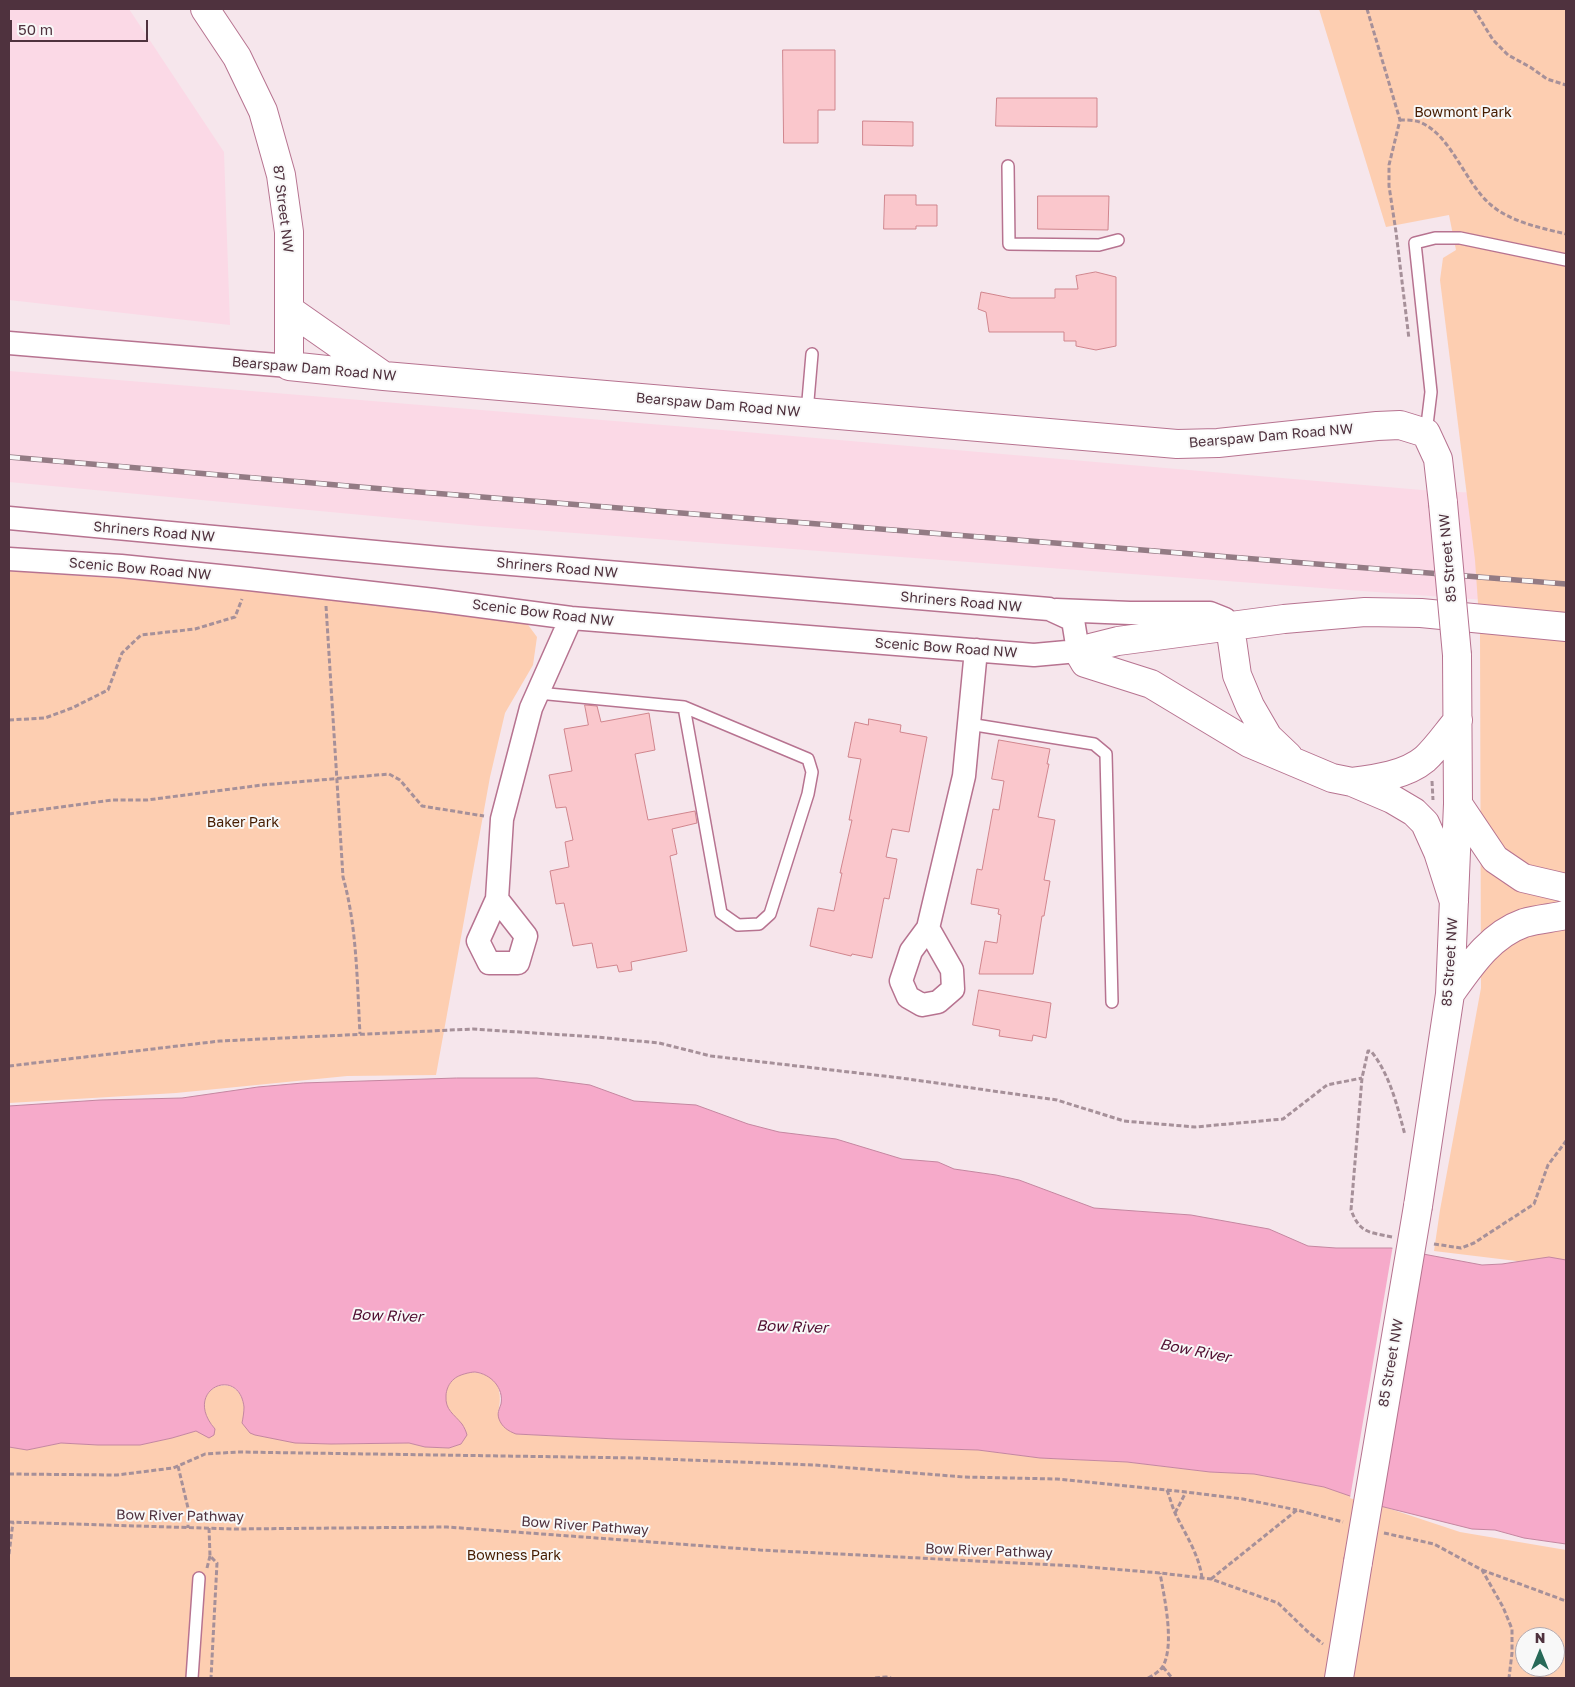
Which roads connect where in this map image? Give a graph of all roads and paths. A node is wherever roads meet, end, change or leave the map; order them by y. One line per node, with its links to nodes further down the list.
1 (205, 9): 10 (street, 87 Street NW)
2 (1367, 9): 5 (path)
3 (1474, 9): 4 (path)
4 (1566, 85)
5 (1400, 120): 7 (path); 12 (path)
6 (1008, 166): 8 (lane)
7 (1566, 234)
8 (1118, 240)
9 (1566, 260): 17 (lane)
10 (290, 310): 14 (street, 87 Street NW); 15 (street)
11 (9, 343): 14 (street, Bearspaw Dam Road NW)
12 (1409, 345)
13 (812, 354): 16 (lane)
14 (289, 366): 15 (street, Bearspaw Dam Road NW)
15 (384, 376): 16 (street, Bearspaw Dam Road NW)
16 (807, 412): 17 (street, Bearspaw Dam Road NW)
17 (1426, 433): 31 (street, 85 Street NW, bridge)
18 (9, 518): 22 (street, Shriners Road NW)
19 (9, 559): 20 (street, Scenic Bow Road NW)
20 (249, 579): 21 (street, Scenic Bow Road NW); 30 (path)
21 (324, 587): 23 (street, Scenic Bow Road NW); 35 (path)
22 (1049, 609): 24 (street); 27 (street, Shriners Road NW)
23 (571, 618): 26 (street, Scenic Bow Road NW); 28 (street)
24 (1230, 626): 25 (street); 27 (street); 33 (street)
25 (1566, 627)
26 (976, 650): 27 (street, Scenic Bow Road NW); 32 (street)
27 (1078, 651): 33 (street)
28 (538, 693): 29 (lane); 39 (street)
29 (684, 707): 29 (lane)
30 (9, 720)
31 (1458, 720): 36 (street); 37 (street, 85 Street NW)
32 (969, 724): 44 (street); 46 (lane)
33 (1294, 761): 36 (street)
34 (1431, 774): 37 (path)
35 (338, 779): 38 (path); 39 (path); 47 (path)
36 (1352, 782): 42 (street)
37 (1446, 805): 40 (street); 42 (street, 85 Street NW)
38 (9, 814)
39 (502, 819): 41 (street)
40 (1566, 888)
41 (497, 899)
42 (1454, 902): 45 (street, 85 Street NW)
43 (1566, 915): 45 (street)
44 (928, 928)
45 (1450, 994): 78 (street, 85 Street NW, bridge)
46 (1112, 1002)
47 (360, 1034): 48 (path); 49 (path)
48 (9, 1066)
49 (1362, 1078): 50 (path); 52 (path)
50 (1406, 1135)
51 (1566, 1141): 53 (path)
52 (1394, 1237)
53 (1431, 1244)
54 (178, 1466): 55 (path); 56 (path); 62 (path)
55 (9, 1474)
56 (1167, 1490): 57 (path); 59 (path)
57 (1186, 1492): 58 (path); 59 (path)
58 (1297, 1510): 61 (path); 69 (path)
59 (1175, 1513): 68 (path)
60 (11, 1522): 62 (path, Bow River Pathway); 64 (path)
61 (1346, 1523)
62 (188, 1528): 66 (path, Bow River Pathway)
63 (1375, 1531): 65 (path)
64 (9, 1554)
65 (1482, 1570): 70 (path); 79 (path)
66 (1160, 1573): 68 (path, Bow River Pathway); 72 (path)
67 (199, 1578): 73 (lane)
68 (1202, 1578): 69 (path, Bow River Pathway)
69 (1211, 1579): 71 (path, Bow River Pathway)
70 (1566, 1601)
71 (1326, 1645)
72 (1163, 1666): 76 (path); 77 (path)
73 (192, 1678)
74 (875, 1678): 75 (path)
75 (891, 1678)
76 (1148, 1678)
77 (1172, 1678)
78 (1339, 1678)
79 (1510, 1678)

